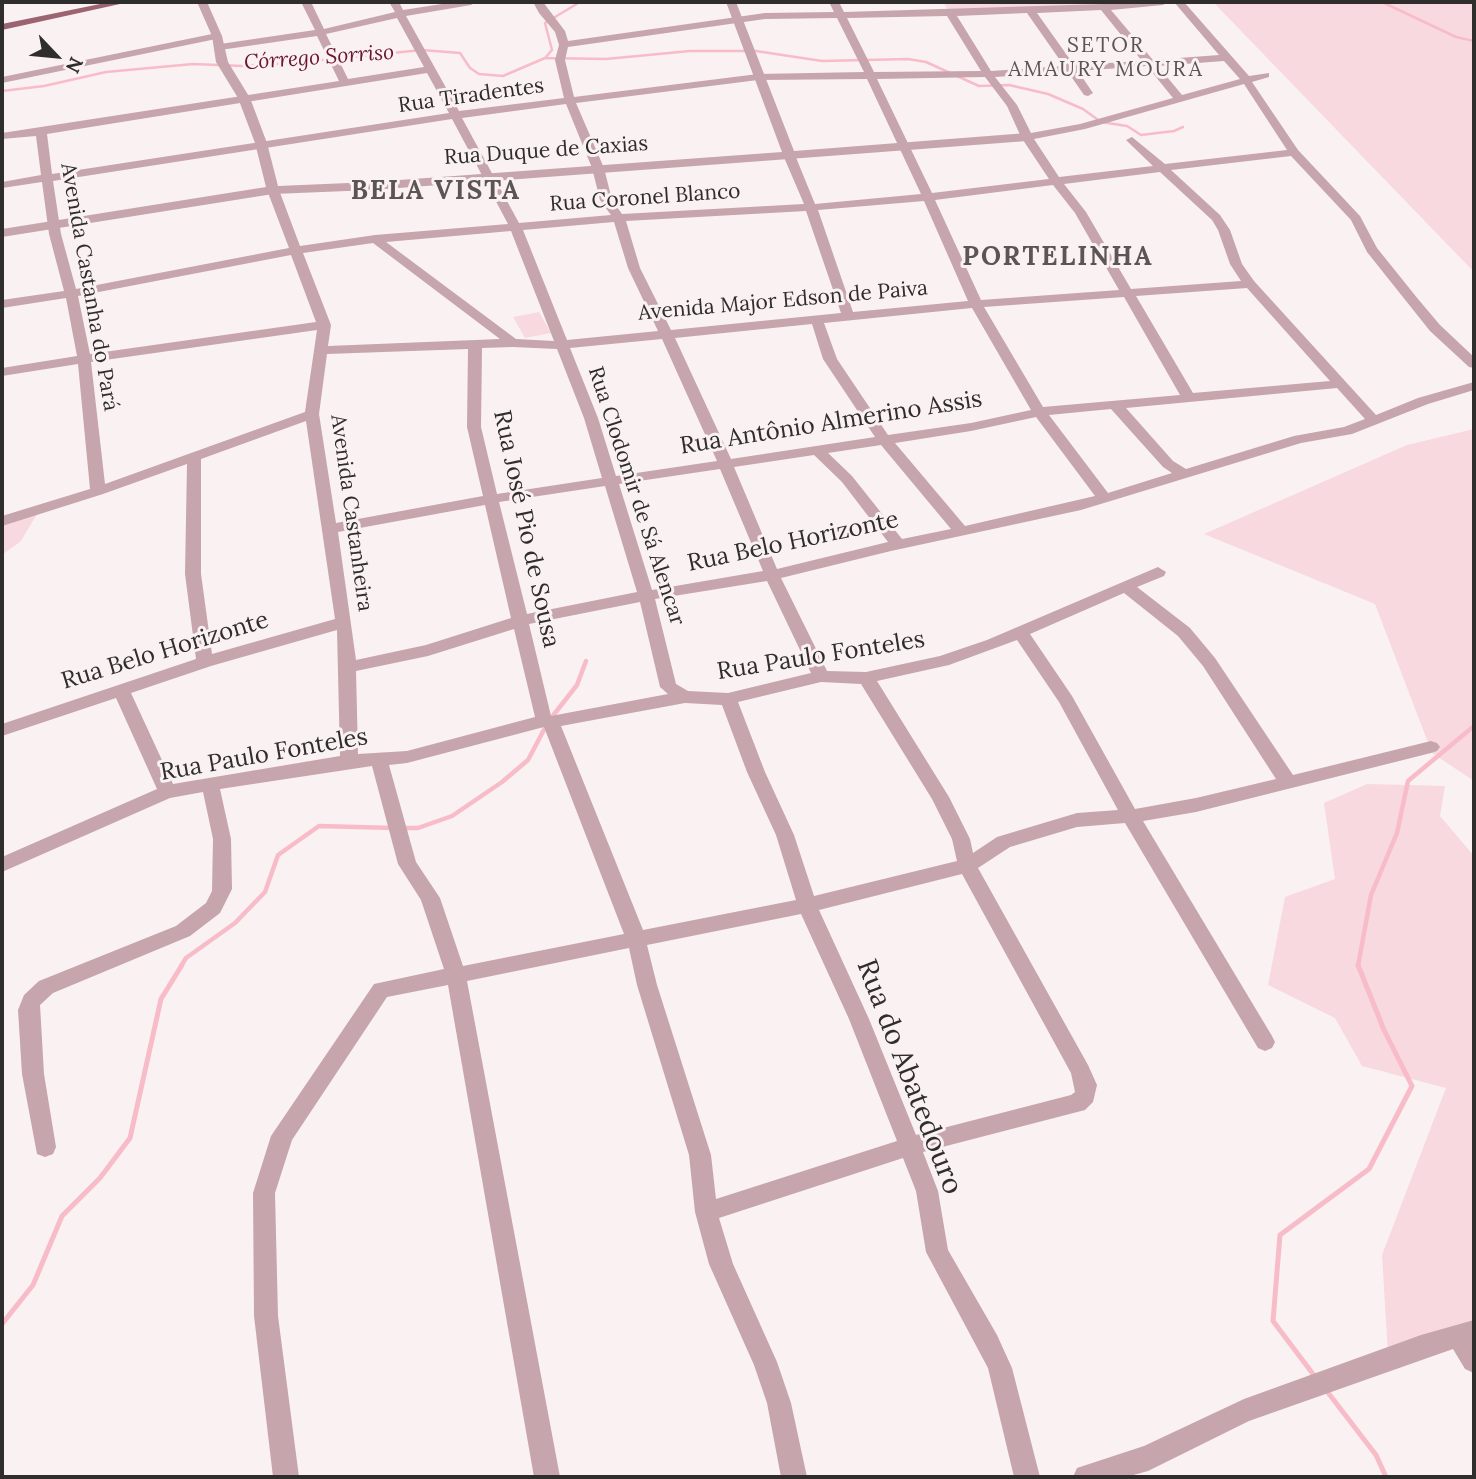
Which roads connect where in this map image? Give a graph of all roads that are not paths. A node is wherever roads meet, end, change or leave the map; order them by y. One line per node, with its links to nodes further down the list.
1 (95, 2): 18 (main road)
2 (124, 2): 19 (main road)
3 (202, 2): 21 (street, Avenida Castanheira)
4 (306, 2): 20 (street)
5 (394, 2): 14 (street, Rua Clodomir de Sá Alencar)
6 (471, 2): 14 (street)
7 (538, 2): 22 (street)
8 (731, 2): 17 (street)
9 (834, 2): 16 (street)
10 (1163, 2): 12 (street)
11 (1178, 2): 23 (street)
12 (1104, 8): 13 (street); 24 (street)
13 (1030, 10): 15 (street); 26 (street)
14 (400, 13): 20 (street); 25 (street, Rua Clodomir de Sá Alencar)
15 (950, 13): 16 (street); 32 (street)
16 (839, 15): 17 (street); 27 (street)
17 (738, 18): 22 (street); 29 (street)
18 (2, 22)
19 (2, 27)
20 (322, 32): 21 (street); 33 (street)
21 (218, 41): 30 (street); 35 (street, Avenida Castanheira)
22 (562, 54): 37 (street)
23 (1226, 58): 24 (street); 31 (street)
24 (1150, 63): 26 (street); 36 (street)
25 (430, 69): 33 (street); 38 (street, Rua Clodomir de Sá Alencar)
26 (1070, 69): 32 (street); 34 (street)
27 (870, 75): 29 (street, Rua Tiradentes); 32 (street, Rua Tiradentes); 44 (street)
28 (1265, 75): 31 (street, Rua Duque de Caxias)
29 (758, 77): 37 (street, Rua Tiradentes); 46 (street)
30 (2, 80)
31 (1246, 80): 36 (street, Rua Duque de Caxias); 45 (street)
32 (994, 81): 41 (street)
33 (345, 83): 35 (street)
34 (1088, 93)
35 (244, 98): 39 (street); 43 (street, Avenida Castanheira)
36 (1179, 98): 41 (street, Rua Duque de Caxias)
37 (570, 102): 38 (street, Rua Tiradentes); 47 (street)
38 (456, 115): 43 (street, Rua Tiradentes); 49 (street, Rua Clodomir de Sá Alencar)
39 (41, 132): 40 (street); 50 (street, Avenida Castanha do Pará)
40 (2, 136)
41 (1027, 137): 44 (street, Rua Duque de Caxias); 51 (street)
42 (1132, 140): 48 (street)
43 (261, 144): 50 (street, Rua Tiradentes); 53 (street, Avenida Castanheira)
44 (905, 145): 46 (street, Rua Duque de Caxias); 54 (street)
45 (1294, 152): 48 (street, Rua Coronel Blanco); 76 (street)
46 (789, 155): 47 (street, Rua Duque de Caxias); 55 (street)
47 (598, 168): 49 (street, Rua Duque de Caxias); 56 (street)
48 (1163, 168): 51 (street, Rua Coronel Blanco); 62 (street)
49 (487, 176): 53 (street, Rua Duque de Caxias); 58 (street, Rua Clodomir de Sá Alencar)
50 (49, 177): 52 (street, Rua Tiradentes); 57 (street, Avenida Castanha do Pará)
51 (1056, 181): 54 (street, Rua Coronel Blanco); 64 (street)
52 (2, 184)
53 (273, 190): 57 (street, Rua Duque de Caxias); 61 (street, Avenida Castanheira)
54 (929, 196): 55 (street, Rua Coronel Blanco); 66 (street)
55 (811, 207): 56 (street, Rua Coronel Blanco); 67 (street)
56 (619, 218): 58 (street, Rua Coronel Blanco); 70 (street)
57 (56, 224): 59 (street, Rua Duque de Caxias); 63 (street, Avenida Castanha do Pará)
58 (515, 226): 60 (street, Rua Coronel Blanco); 73 (street, Rua Clodomir de Sá Alencar)
59 (2, 233)
60 (375, 239): 61 (street, Rua Coronel Blanco); 71 (street)
61 (298, 250): 63 (street, Rua Coronel Blanco); 69 (street, Avenida Castanheira)
62 (1250, 284): 64 (street, Avenida Major Edson de Paiva); 78 (street)
63 (71, 292): 65 (street, Rua Coronel Blanco); 75 (street, Avenida Castanha do Pará)
64 (1127, 293): 66 (street, Avenida Major Edson de Paiva); 80 (street)
65 (2, 304)
66 (976, 304): 67 (street, Avenida Major Edson de Paiva); 82 (street)
67 (849, 318): 68 (street, Avenida Major Edson de Paiva)
68 (817, 321): 70 (street, Avenida Major Edson de Paiva); 85 (street)
69 (324, 326): 74 (street, Avenida Castanheira); 75 (street)
70 (667, 333): 73 (street, Avenida Major Edson de Paiva); 88 (street)
71 (513, 343): 72 (street, Avenida Major Edson de Paiva); 73 (street, Avenida Major Edson de Paiva)
72 (475, 345): 74 (street, Avenida Major Edson de Paiva); 93 (street, Rua José Pio de Sousa)
73 (561, 345): 90 (street, Rua Clodomir de Sá Alencar)
74 (321, 350): 83 (street, Avenida Castanheira)
75 (84, 358): 77 (street); 91 (street, Avenida Castanha do Pará)
76 (1474, 364)
77 (2, 372)
78 (1340, 384): 80 (street, Rua Antônio Almerino Assis); 84 (street)
79 (1474, 386): 84 (street, Rua Belo Horizonte)
80 (1188, 396): 81 (street, Rua Antônio Almerino Assis)
81 (1116, 406): 82 (street, Rua Antônio Almerino Assis); 89 (street)
82 (1039, 412): 85 (street, Rua Antônio Almerino Assis); 92 (street)
83 (312, 414): 87 (street); 95 (street, Avenida Castanheira)
84 (1373, 420): 89 (street, Rua Belo Horizonte)
85 (883, 438): 86 (street, Rua Antônio Almerino Assis); 96 (street)
86 (817, 450): 88 (street, Rua Antônio Almerino Assis); 97 (street)
87 (194, 457): 91 (street); 105 (street)
88 (724, 464): 90 (street, Rua Antônio Almerino Assis); 99 (street)
89 (1185, 475): 92 (street, Rua Belo Horizonte)
90 (609, 480): 93 (street, Rua Antônio Almerino Assis); 101 (street, Rua Clodomir de Sá Alencar)
91 (98, 491): 94 (street)
92 (1104, 498): 96 (street, Rua Belo Horizonte)
93 (491, 499): 95 (street, Rua Antônio Almerino Assis); 102 (street, Rua José Pio de Sousa)
94 (2, 521)
95 (331, 529): 103 (street, Avenida Castanheira)
96 (961, 531): 97 (street, Rua Belo Horizonte)
97 (898, 544): 99 (street, Rua Belo Horizonte)
98 (1158, 572): 100 (street, Rua Paulo Fonteles)
99 (772, 575): 101 (street, Rua Belo Horizonte); 107 (street)
100 (1126, 586): 104 (street, Rua Paulo Fonteles); 117 (street)
101 (644, 596): 102 (street, Rua Belo Horizonte); 110 (street, Rua Clodomir de Sá Alencar)
102 (520, 621): 106 (street, Rua Belo Horizonte); 112 (street, Rua José Pio de Sousa)
103 (344, 622): 105 (street, Rua Belo Horizonte); 106 (street, Avenida Castanheira)
104 (1020, 632): 108 (street, Rua Paulo Fonteles); 120 (street)
105 (205, 662): 109 (street, Rua Belo Horizonte)
106 (348, 667): 116 (street, Avenida Castanheira)
107 (821, 676): 108 (street, Rua Paulo Fonteles); 111 (street, Rua Paulo Fonteles)
108 (866, 678): 122 (street)
109 (121, 689): 113 (street, Rua Belo Horizonte); 119 (street)
110 (685, 697): 111 (street, Rua Paulo Fonteles); 112 (street, Rua Paulo Fonteles)
111 (729, 699): 123 (street, Rua do Abatedouro)
112 (547, 721): 115 (street, Rua Paulo Fonteles); 124 (street, Rua José Pio de Sousa)
113 (2, 730)
114 (1431, 747): 117 (street)
115 (379, 760): 116 (street, Rua Paulo Fonteles); 125 (street)
116 (349, 761): 118 (street, Rua Paulo Fonteles)
117 (1288, 782): 120 (street)
118 (210, 785): 119 (street, Rua Paulo Fonteles); 128 (street)
119 (167, 792): 121 (street, Rua Paulo Fonteles)
120 (1130, 816): 122 (street); 126 (street)
121 (2, 865)
122 (967, 866): 123 (street); 127 (street)
123 (807, 905): 124 (street); 127 (street, Rua do Abatedouro)
124 (636, 938): 125 (street); 129 (street, Rua José Pio de Sousa)
125 (456, 975): 132 (street); 133 (street)
126 (1265, 1042)
127 (910, 1146): 129 (street); 135 (street, Rua do Abatedouro)
128 (45, 1147)
129 (706, 1212): 134 (street, Rua José Pio de Sousa)
130 (1466, 1334): 131 (street); 136 (street)
131 (1474, 1361)
132 (286, 1477)
133 (547, 1477)
134 (794, 1477)
135 (1027, 1477)
136 (1086, 1477)

